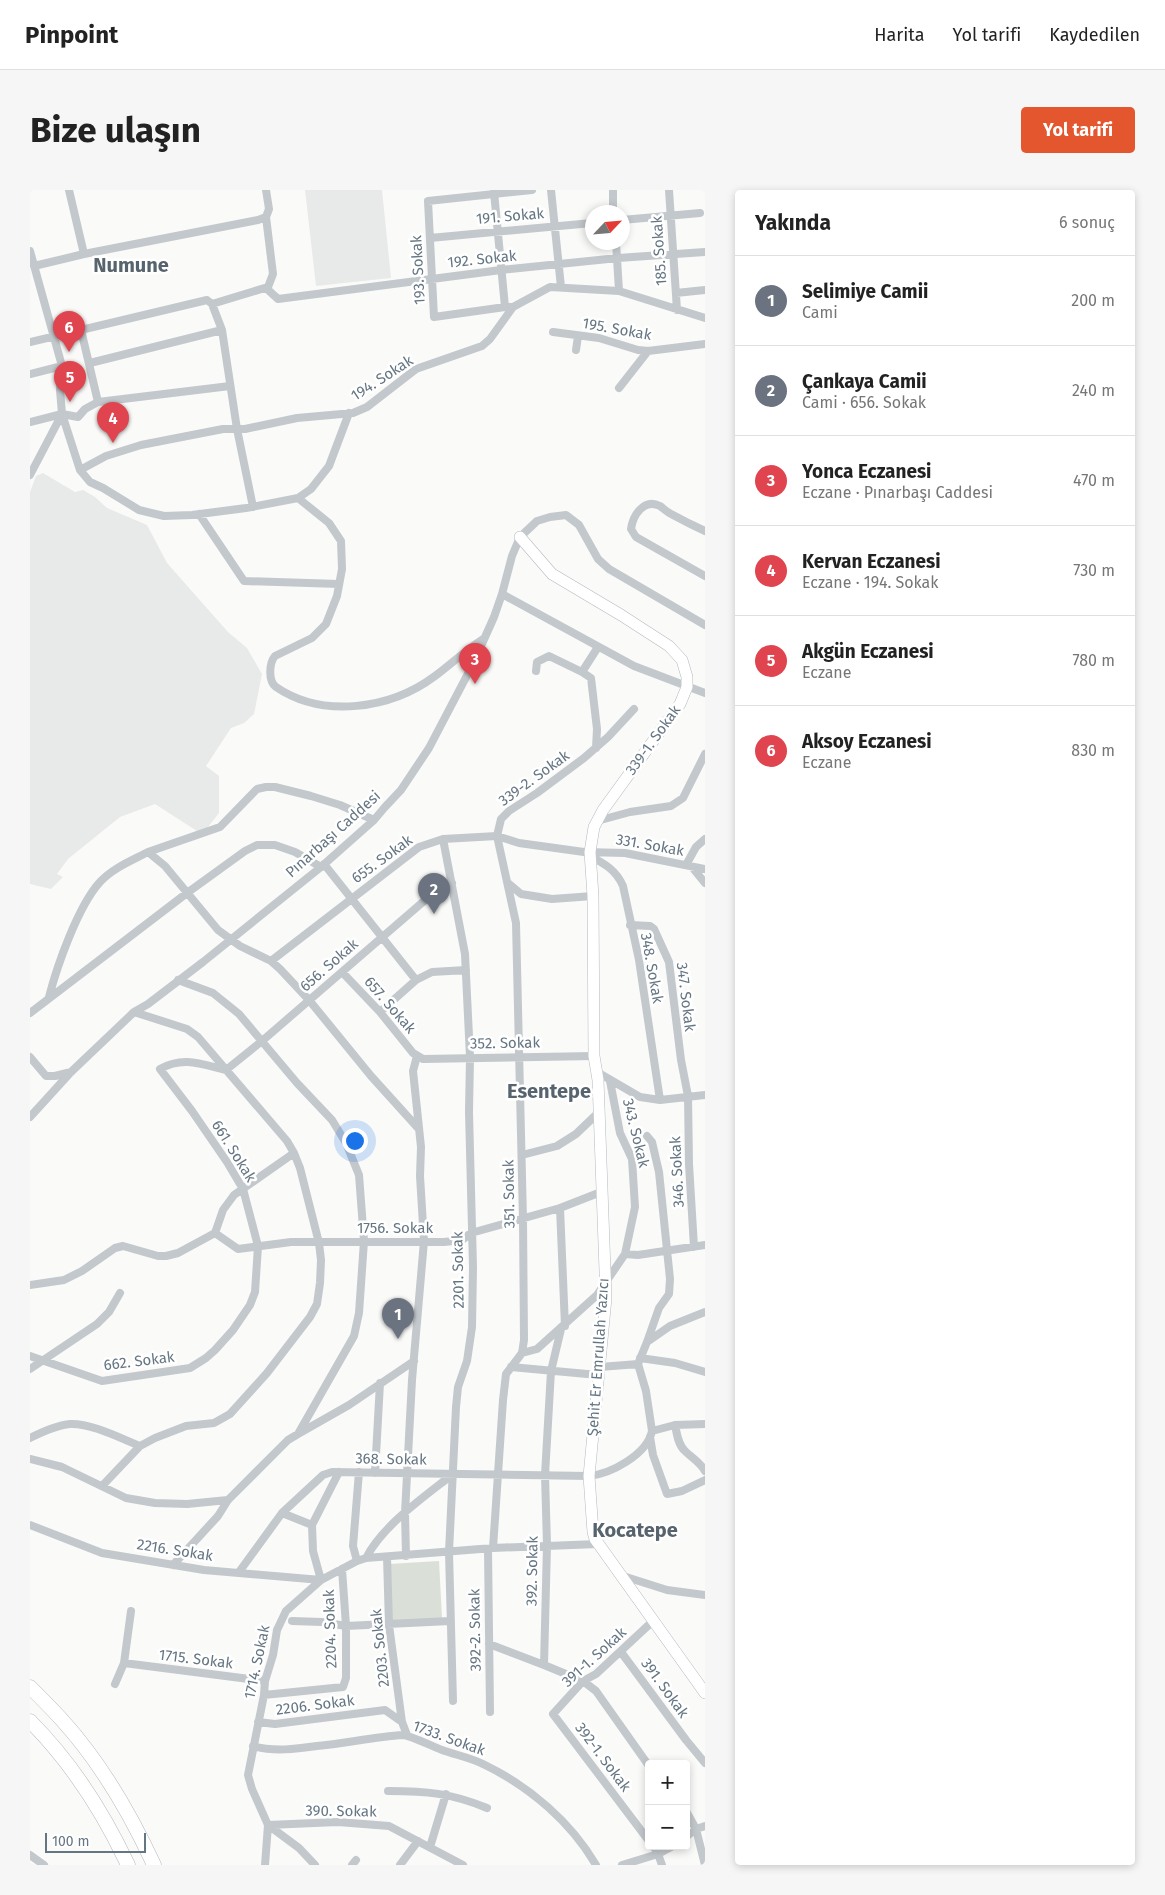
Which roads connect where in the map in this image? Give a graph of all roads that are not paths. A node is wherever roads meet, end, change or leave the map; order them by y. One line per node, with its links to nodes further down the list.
1 (69, 190): 20 (street)
2 (266, 190): 11 (street)
3 (532, 190): 7 (street)
4 (551, 190): 14 (street)
5 (613, 190): 8 (street)
6 (669, 190): 10 (street, 185. Sokak)
7 (494, 192): 15 (street); 16 (street, 193. Sokak)
8 (614, 205)
9 (700, 213): 10 (street)
10 (671, 216): 12 (street); 21 (street, 185. Sokak)
11 (266, 217): 20 (street); 28 (street)
12 (630, 219)
13 (585, 224): 14 (street, 191. Sokak)
14 (556, 227): 15 (street, 191. Sokak); 23 (street)
15 (497, 230): 16 (street, 191. Sokak); 25 (street)
16 (430, 238): 26 (street, 193. Sokak)
17 (617, 250): 22 (street)
18 (30, 251): 24 (street)
19 (705, 252): 21 (street, 192. Sokak)
20 (84, 254): 24 (street)
21 (674, 255): 22 (street, 192. Sokak); 31 (street, 185. Sokak)
22 (618, 258): 23 (street, 192. Sokak); 30 (street)
23 (559, 265): 25 (street, 192. Sokak); 27 (street)
24 (34, 266): 39 (street)
25 (501, 270): 26 (street, 192. Sokak); 33 (street)
26 (432, 279): 28 (street, 192. Sokak); 33 (street, 193. Sokak)
27 (561, 287): 30 (street, 194. Sokak); 33 (street, 194. Sokak)
28 (266, 288): 32 (street)
29 (705, 290): 31 (street)
30 (619, 291): 34 (street, 194. Sokak)
31 (676, 293): 34 (street, 185. Sokak)
32 (212, 304): 36 (street); 37 (street)
33 (509, 307): 51 (street, 194. Sokak)
34 (677, 310): 35 (street, 194. Sokak)
35 (705, 318)
36 (81, 330): 39 (street); 45 (street)
37 (222, 330): 45 (street); 48 (street)
38 (553, 332): 40 (street, 195. Sokak)
39 (55, 336): 41 (street); 46 (street)
40 (578, 336): 43 (street); 44 (street, 195. Sokak)
41 (30, 342)
42 (705, 344): 44 (street, 195. Sokak)
43 (576, 350)
44 (648, 351): 49 (street)
45 (90, 363): 50 (street)
46 (62, 366): 47 (street); 52 (street)
47 (30, 374)
48 (230, 386): 50 (street); 54 (street)
49 (619, 388)
50 (98, 402): 52 (street)
51 (349, 413): 54 (street, 194. Sokak); 57 (street)
52 (62, 414): 53 (street); 55 (street); 56 (street)
53 (30, 422)
54 (237, 429): 55 (street, 194. Sokak); 58 (street)
55 (80, 470): 59 (street)
56 (30, 476)
57 (298, 498): 58 (street); 63 (street)
58 (253, 507): 59 (street)
59 (199, 514): 63 (street)
60 (705, 531): 62 (street)
61 (520, 537): 64 (street, Pınarbaşı Caddesi); 65 (street, Pınarbaşı Caddesi); 70 (street, 339-1. Sokak)
62 (705, 576)
63 (339, 584): 66 (street)
64 (502, 594): 66 (street, Pınarbaşı Caddesi); 67 (street)
65 (705, 625)
66 (483, 638): 75 (street, Pınarbaşı Caddesi)
67 (598, 646): 69 (street); 70 (street)
68 (536, 672): 69 (street)
69 (582, 672): 73 (street)
70 (687, 688): 71 (street); 76 (street, 339-1. Sokak)
71 (705, 693)
72 (634, 709): 73 (street, 339-2. Sokak)
73 (596, 748): 77 (street, 339-2. Sokak)
74 (705, 754): 76 (street)
75 (374, 820): 80 (street); 82 (street, Pınarbaşı Caddesi)
76 (597, 822): 81 (street, 339-1. Sokak)
77 (497, 836): 78 (street, 655. Sokak); 81 (street, 655. Sokak); 86 (street, 351. Sokak)
78 (443, 839): 85 (street, 2201. Sokak); 90 (street, 655. Sokak)
79 (705, 839): 83 (street)
80 (148, 852): 88 (street); 99 (street)
81 (590, 854): 83 (street, 331. Sokak); 89 (street, 339-1. Sokak); 91 (street, 348. Sokak)
82 (322, 866): 88 (street); 90 (street); 93 (street, Pınarbaşı Caddesi)
83 (689, 866): 84 (street, 331. Sokak); 87 (street)
84 (705, 869)
85 (452, 883): 92 (street, 656. Sokak); 95 (street, 2201. Sokak)
86 (508, 883): 89 (street); 106 (street, 351. Sokak)
87 (705, 884)
88 (187, 893): 93 (street); 99 (street)
89 (593, 896): 107 (street, Şehit Er Emrullah Yazıcı)
90 (351, 899): 92 (street); 94 (street, 655. Sokak)
91 (630, 925): 115 (street, 347. Sokak); 116 (street, 348. Sokak)
92 (382, 937): 96 (street, 656. Sokak); 98 (street)
93 (230, 940): 94 (street); 97 (street, Pınarbaşı Caddesi)
94 (271, 961): 100 (street)
95 (466, 970): 98 (street); 109 (street, 2201. Sokak)
96 (342, 972): 100 (street, 656. Sokak); 102 (street, 657. Sokak)
97 (178, 980): 101 (street, Pınarbaşı Caddesi); 104 (street)
98 (416, 980): 102 (street)
99 (49, 997): 103 (street)
100 (309, 1000): 104 (street, 656. Sokak); 119 (street)
101 (134, 1012): 110 (street); 111 (street, Pınarbaşı Caddesi)
102 (380, 1012): 105 (street, 657. Sokak)
103 (30, 1013)
104 (262, 1041): 110 (street, 656. Sokak); 129 (street)
105 (417, 1056): 109 (street, 352. Sokak); 119 (street, 657. Sokak)
106 (519, 1056): 107 (street, 352. Sokak); 109 (street, 352. Sokak); 122 (street, 351. Sokak)
107 (594, 1056): 112 (street, Şehit Er Emrullah Yazıcı)
108 (30, 1057): 111 (street)
109 (470, 1057): 128 (street, 2201. Sokak)
110 (226, 1070): 121 (street); 123 (street, 661. Sokak)
111 (71, 1072): 118 (street, Pınarbaşı Caddesi)
112 (597, 1072): 113 (street, 343. Sokak); 117 (street, Şehit Er Emrullah Yazıcı)
113 (610, 1081): 116 (street, 343. Sokak); 136 (street, 343. Sokak)
114 (705, 1095): 115 (street, 343. Sokak)
115 (688, 1096): 116 (street, 343. Sokak); 134 (street, 346. Sokak)
116 (660, 1100)
117 (599, 1112): 122 (street); 124 (street, Şehit Er Emrullah Yazıcı)
118 (30, 1117)
119 (418, 1128): 130 (street, 657. Sokak)
120 (647, 1136): 135 (street)
121 (294, 1153): 123 (street); 131 (street)
122 (522, 1155): 126 (street, 351. Sokak)
123 (244, 1189): 127 (street); 133 (street, 661. Sokak)
124 (602, 1192): 125 (street, 1756. Sokak); 137 (street, Şehit Er Emrullah Yazıcı)
125 (560, 1208): 126 (street, 1756. Sokak); 141 (street, 392. Sokak)
126 (523, 1219): 128 (street, 1756. Sokak); 143 (street, 351. Sokak)
127 (215, 1232): 133 (street, 1756. Sokak); 138 (street)
128 (472, 1233): 130 (street, 1756. Sokak); 167 (street, 2201. Sokak)
129 (364, 1241): 130 (street, 1756. Sokak); 131 (street, 1756. Sokak); 157 (street)
130 (424, 1241): 146 (street, 657. Sokak)
131 (319, 1243): 133 (street, 1756. Sokak); 160 (street)
132 (705, 1245): 134 (street)
133 (258, 1246): 148 (street, 661. Sokak)
134 (694, 1247): 135 (street)
135 (668, 1250): 136 (street); 142 (street)
136 (624, 1254): 137 (street, 343. Sokak)
137 (605, 1283): 141 (street, 343. Sokak); 152 (street, Şehit Er Emrullah Yazıcı)
138 (30, 1285)
139 (120, 1293): 145 (street)
140 (705, 1312): 142 (street)
141 (563, 1327): 143 (street, 343. Sokak); 151 (street, 392. Sokak)
142 (647, 1342): 147 (street)
143 (522, 1353): 149 (street)
144 (30, 1356): 145 (street, 662. Sokak)
145 (42, 1360): 148 (street, 662. Sokak); 150 (street)
146 (414, 1361): 154 (street); 166 (street, 657. Sokak)
147 (639, 1361): 152 (street); 153 (street); 158 (street)
148 (195, 1365)
149 (510, 1367): 151 (street); 168 (street)
150 (30, 1369)
151 (551, 1371): 152 (street); 169 (street, 392. Sokak)
152 (599, 1371): 170 (street, Şehit Er Emrullah Yazıcı)
153 (705, 1372)
154 (380, 1383): 157 (street); 165 (street)
155 (705, 1424): 156 (street)
156 (675, 1425): 158 (street); 162 (street)
157 (298, 1434): 173 (street)
158 (651, 1434): 170 (street, 368. Sokak); 171 (street)
159 (30, 1438): 160 (street)
160 (140, 1446): 172 (street)
161 (30, 1460): 172 (street)
162 (705, 1471)
163 (338, 1472): 164 (street, 368. Sokak); 174 (street, 368. Sokak); 177 (street)
164 (359, 1472): 165 (street, 368. Sokak); 185 (street)
165 (375, 1473): 166 (street, 368. Sokak)
166 (407, 1473): 167 (street, 368. Sokak); 175 (street, 657. Sokak)
167 (453, 1474): 168 (street, 368. Sokak); 175 (street); 181 (street, 2201. Sokak)
168 (498, 1474): 169 (street, 368. Sokak); 180 (street)
169 (545, 1475): 170 (street, 368. Sokak); 179 (street, 392. Sokak)
170 (589, 1476): 178 (street, Şehit Er Emrullah Yazıcı)
171 (705, 1480)
172 (102, 1486): 173 (street)
173 (228, 1500): 186 (street)
174 (282, 1513): 177 (street); 188 (street, 368. Sokak)
175 (405, 1514): 182 (street, 657. Sokak); 184 (street)
176 (30, 1525): 186 (street, 2216. Sokak)
177 (312, 1525): 190 (street)
178 (598, 1544): 179 (street, 1714. Sokak); 189 (street, Şehit Er Emrullah Yazıcı)
179 (547, 1545): 180 (street, 1714. Sokak); 201 (street, 392. Sokak)
180 (491, 1548): 181 (street, 1714. Sokak); 198 (street, 392-2. Sokak)
181 (448, 1552): 182 (street, 1714. Sokak); 193 (street, 2201. Sokak)
182 (406, 1556): 183 (street, 1714. Sokak)
183 (387, 1557): 184 (street, 1714. Sokak); 196 (street, 2203. Sokak)
184 (366, 1558): 185 (street, 1714. Sokak)
185 (357, 1561): 187 (street, 1714. Sokak)
186 (173, 1564): 188 (street, 2216. Sokak)
187 (342, 1569): 190 (street, 1714. Sokak); 197 (street, 2204. Sokak)
188 (239, 1572): 190 (street, 2216. Sokak)
189 (623, 1576): 191 (street); 195 (street, Şehit Er Emrullah Yazıcı)
190 (321, 1580): 202 (street, 1714. Sokak)
191 (705, 1596)
192 (131, 1611): 200 (street)
193 (450, 1621): 196 (street); 208 (street, 2201. Sokak)
194 (292, 1622): 197 (street)
195 (653, 1622): 199 (street, 391-1. Sokak); 206 (street, Şehit Er Emrullah Yazıcı)
196 (390, 1625): 197 (street); 213 (street, 2203. Sokak)
197 (346, 1626): 207 (street, 2204. Sokak)
198 (489, 1644): 201 (street); 209 (street, 392-2. Sokak)
199 (622, 1652): 203 (street, 391-1. Sokak); 217 (street, 391. Sokak)
200 (124, 1663): 202 (street, 1715. Sokak); 204 (street)
201 (544, 1665): 203 (street)
202 (265, 1681): 207 (street, 1714. Sokak)
203 (583, 1682): 210 (street, 391-1. Sokak); 216 (street)
204 (115, 1684)
205 (30, 1687): 235 (highway)
206 (705, 1693)
207 (264, 1695): 212 (street, 1714. Sokak)
208 (453, 1701)
209 (490, 1712)
210 (553, 1714): 226 (street, 392-1. Sokak)
211 (30, 1721): 234 (highway)
212 (258, 1722): 213 (street, 2206. Sokak); 215 (street, 1714. Sokak)
213 (402, 1722): 214 (street, 2203. Sokak)
214 (407, 1735): 215 (street, 1733. Sokak); 240 (street, 1733. Sokak)
215 (253, 1746): 222 (street, 1714. Sokak)
216 (645, 1760)
217 (705, 1763)
218 (388, 1791): 219 (street)
219 (446, 1794): 220 (street); 228 (street)
220 (487, 1808)
221 (690, 1819): 224 (street)
222 (268, 1824): 227 (street, 390. Sokak); 236 (street, 1714. Sokak); 237 (street)
223 (705, 1826): 224 (street)
224 (696, 1830): 225 (street); 243 (street)
225 (690, 1834)
226 (645, 1836)
227 (418, 1840): 228 (street, 390. Sokak); 238 (street)
228 (430, 1847): 239 (street, 390. Sokak)
229 (656, 1850): 231 (street)
230 (666, 1850): 231 (street)
231 (658, 1854): 241 (street); 242 (street)
232 (30, 1855): 233 (street)
233 (43, 1865)
234 (128, 1865)
235 (154, 1865)
236 (265, 1865)
237 (315, 1865)
238 (400, 1865)
239 (463, 1865)
240 (596, 1865)
241 (622, 1865)
242 (662, 1865)
243 (705, 1865)

